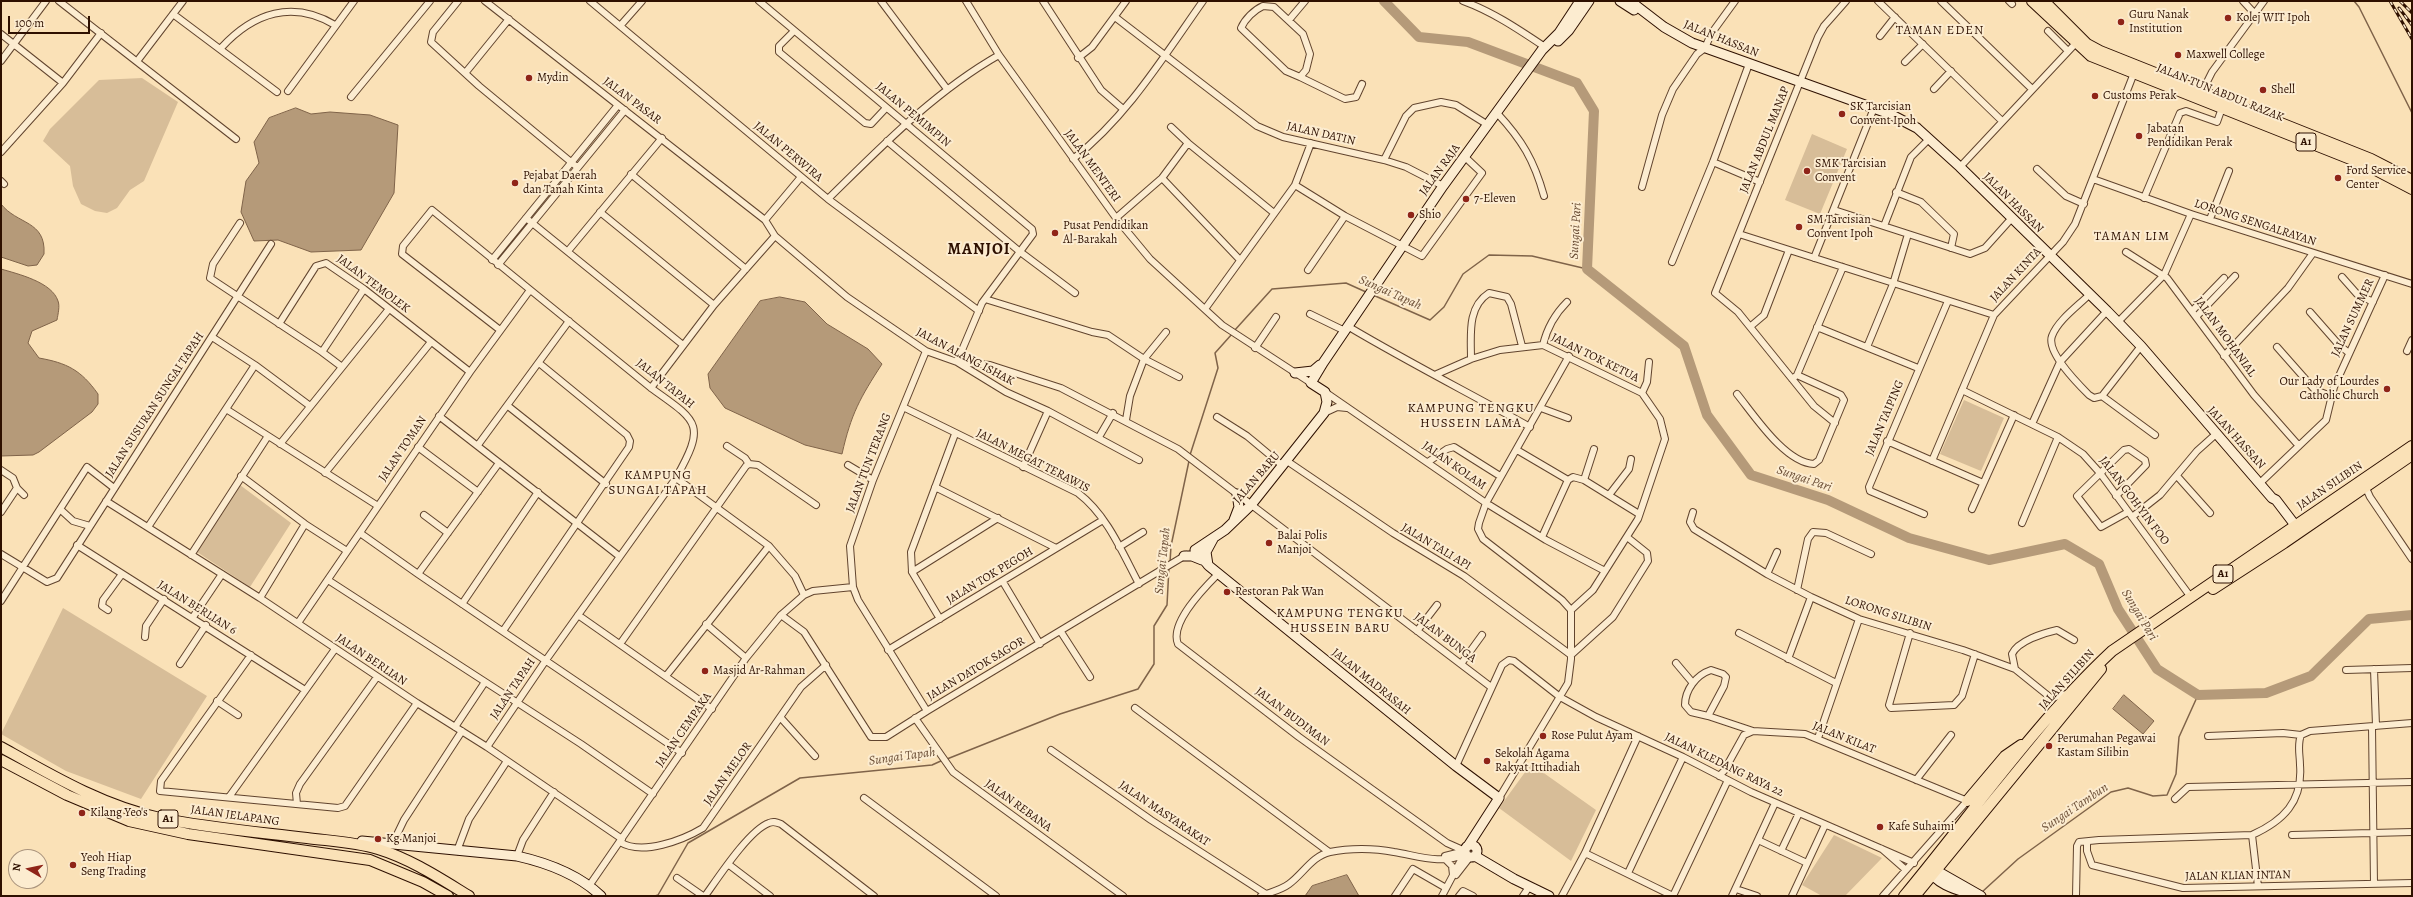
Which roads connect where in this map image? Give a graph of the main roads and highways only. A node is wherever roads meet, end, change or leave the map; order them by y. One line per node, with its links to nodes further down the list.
1 (2032, 1): 4 (main road, JALAN TUN ABDUL RAZAK / A1)
2 (2045, 2): 3 (main road, JALAN TUN ABDUL RAZAK / A1)
3 (2104, 52): 4 (main road); 5 (main road, JALAN TUN ABDUL RAZAK / A1)
4 (2134, 73): 5 (main road); 6 (main road, JALAN TUN ABDUL RAZAK / A1)
5 (2155, 73): 6 (main road, JALAN TUN ABDUL RAZAK / A1)
6 (2200, 95): 7 (main road, JALAN TUN ABDUL RAZAK / A1); 8 (main road, JALAN TUN ABDUL RAZAK / A1)
7 (2412, 180)
8 (2412, 189)
9 (2412, 446): 11 (main road, JALAN SILIBIN / A1)
10 (2412, 455): 12 (main road, JALAN SILIBIN / A1)
11 (2292, 527): 12 (main road); 13 (main road, JALAN SILIBIN / A1)
12 (2284, 543): 13 (main road, JALAN SILIBIN / A1)
13 (2153, 626): 14 (main road, JALAN SILIBIN / A1)
14 (2115, 652): 15 (main road, JALAN SILIBIN / A1); 16 (main road, JALAN SILIBIN / A1)
15 (2064, 714): 16 (main road); 19 (main road, JALAN SILIBIN / A1)
16 (2049, 719): 20 (main road, JALAN SILIBIN / A1)
17 (1, 747): 21 (main road, JALAN JELAPANG / A1)
18 (1, 760): 23 (main road, JALAN JELAPANG / A1)
19 (1997, 794): 20 (main road); 24 (main road, JALAN SILIBIN / A1)
20 (1972, 803): 24 (main road, JALAN SILIBIN / A1)
21 (349, 843): 22 (main road, JALAN JELAPANG / A1); 23 (main road)
22 (397, 858): 23 (main road); 26 (main road, JALAN JELAPANG / A1)
23 (370, 860): 25 (main road, JALAN JELAPANG / A1)
24 (1932, 870): 27 (main road, JALAN SILIBIN / A1); 28 (main road, JALAN SILIBIN / A1)
25 (448, 896)
26 (469, 896)
27 (1904, 896)
28 (1915, 896)

